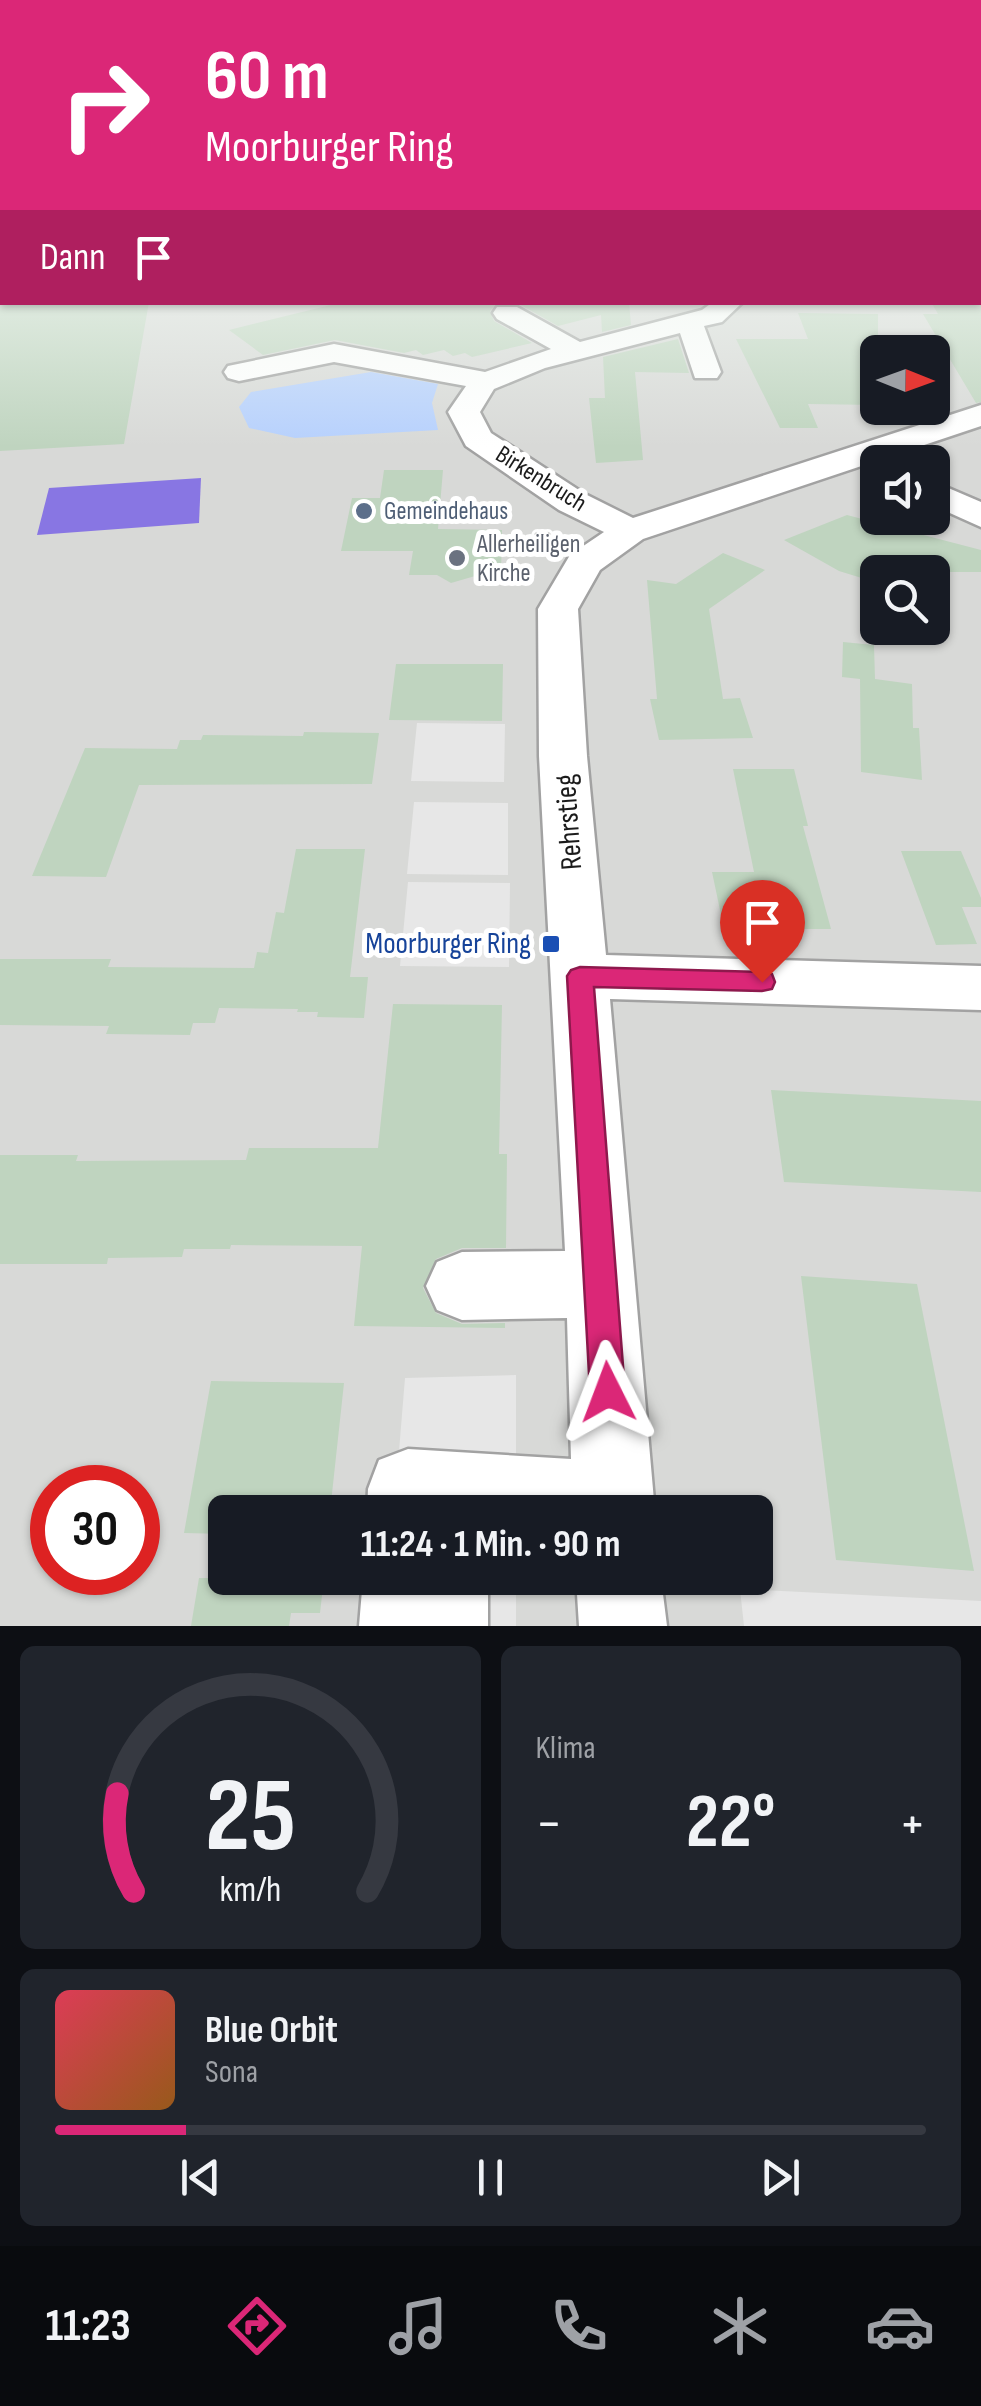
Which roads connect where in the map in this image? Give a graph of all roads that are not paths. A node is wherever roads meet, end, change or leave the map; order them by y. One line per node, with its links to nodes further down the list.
1 (726, 305): 3 (street)
2 (507, 313): 4 (street)
3 (687, 323): 4 (street); 6 (street)
4 (576, 351): 7 (street)
5 (239, 372): 7 (street)
6 (706, 372)
7 (487, 381): 13 (street, Birkenbruch)
8 (981, 415): 9 (street, Rehrstieg)
9 (903, 445)
10 (860, 461): 13 (street, Rehrstieg)
11 (950, 500): 12 (street)
12 (981, 516)
13 (630, 530): 14 (street, Rehrstieg)
14 (580, 976): 15 (street); 16 (street, Rehrstieg)
15 (981, 988)
16 (602, 1284): 17 (street); 18 (street, Rehrstieg)
17 (462, 1286)
18 (613, 1495)
19 (405, 1595): 22 (street)
20 (445, 1595): 23 (street)
21 (620, 1595): 24 (street, Rehrstieg)
22 (402, 1626)
23 (444, 1626)
24 (623, 1626)

